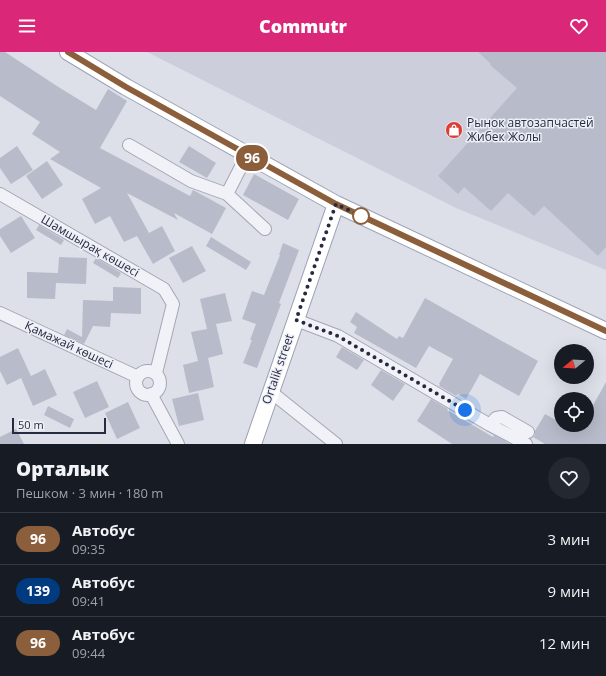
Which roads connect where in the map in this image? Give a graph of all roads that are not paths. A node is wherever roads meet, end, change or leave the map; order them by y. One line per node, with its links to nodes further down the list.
1 (68, 52): 3 (main road)
2 (129, 145): 5 (street)
3 (247, 155): 5 (street); 6 (main road)
4 (0, 194): 11 (street, Шамшырақ көшесі)
5 (227, 194): 7 (street)
6 (336, 204): 9 (main road, Ortalik street); 10 (main road)
7 (265, 229)
8 (0, 313): 12 (street, Қамажай көшесі)
9 (296, 320): 13 (main road, Ortalik street); 15 (street)
10 (606, 331)
11 (156, 373): 12 (street); 14 (street)
12 (138, 377): 14 (street)
13 (271, 392): 18 (main road, Ortalik street); 19 (street)
14 (151, 394): 17 (street)
15 (490, 425): 16 (street); 20 (street)
16 (528, 432)
17 (178, 444)
18 (253, 444)
19 (336, 444)
20 (526, 444)

